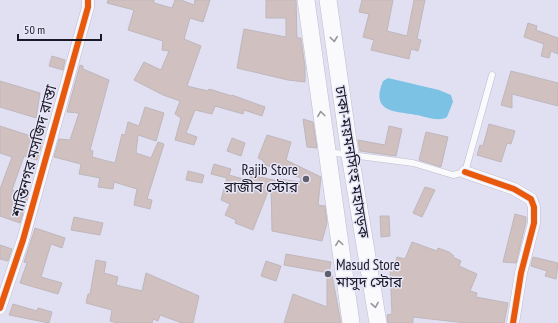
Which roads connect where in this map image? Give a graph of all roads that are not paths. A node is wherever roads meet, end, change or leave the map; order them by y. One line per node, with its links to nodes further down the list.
1 (88, 0): 8 (street, শান্তিনগর মসজিদ রাস্তা)
2 (306, 0): 5 (main road, ঢাকা-ময়মনসিংহ মহাসড়ক, one-way to 2)
3 (328, 0): 6 (main road, ঢাকা-ময়মনসিংহ মহাসড়ক, one-way to 6)
4 (492, 75): 7 (lane)
5 (326, 152): 6 (lane); 9 (main road, ঢাকা-ময়মনসিংহ মহাসড়ক, one-way to 5)
6 (350, 155): 7 (lane); 10 (main road, ঢাকা-ময়মনসিংহ মহাসড়ক, one-way to 10)
7 (465, 172): 11 (street)
8 (0, 308)
9 (351, 323)
10 (378, 323)
11 (513, 323)

